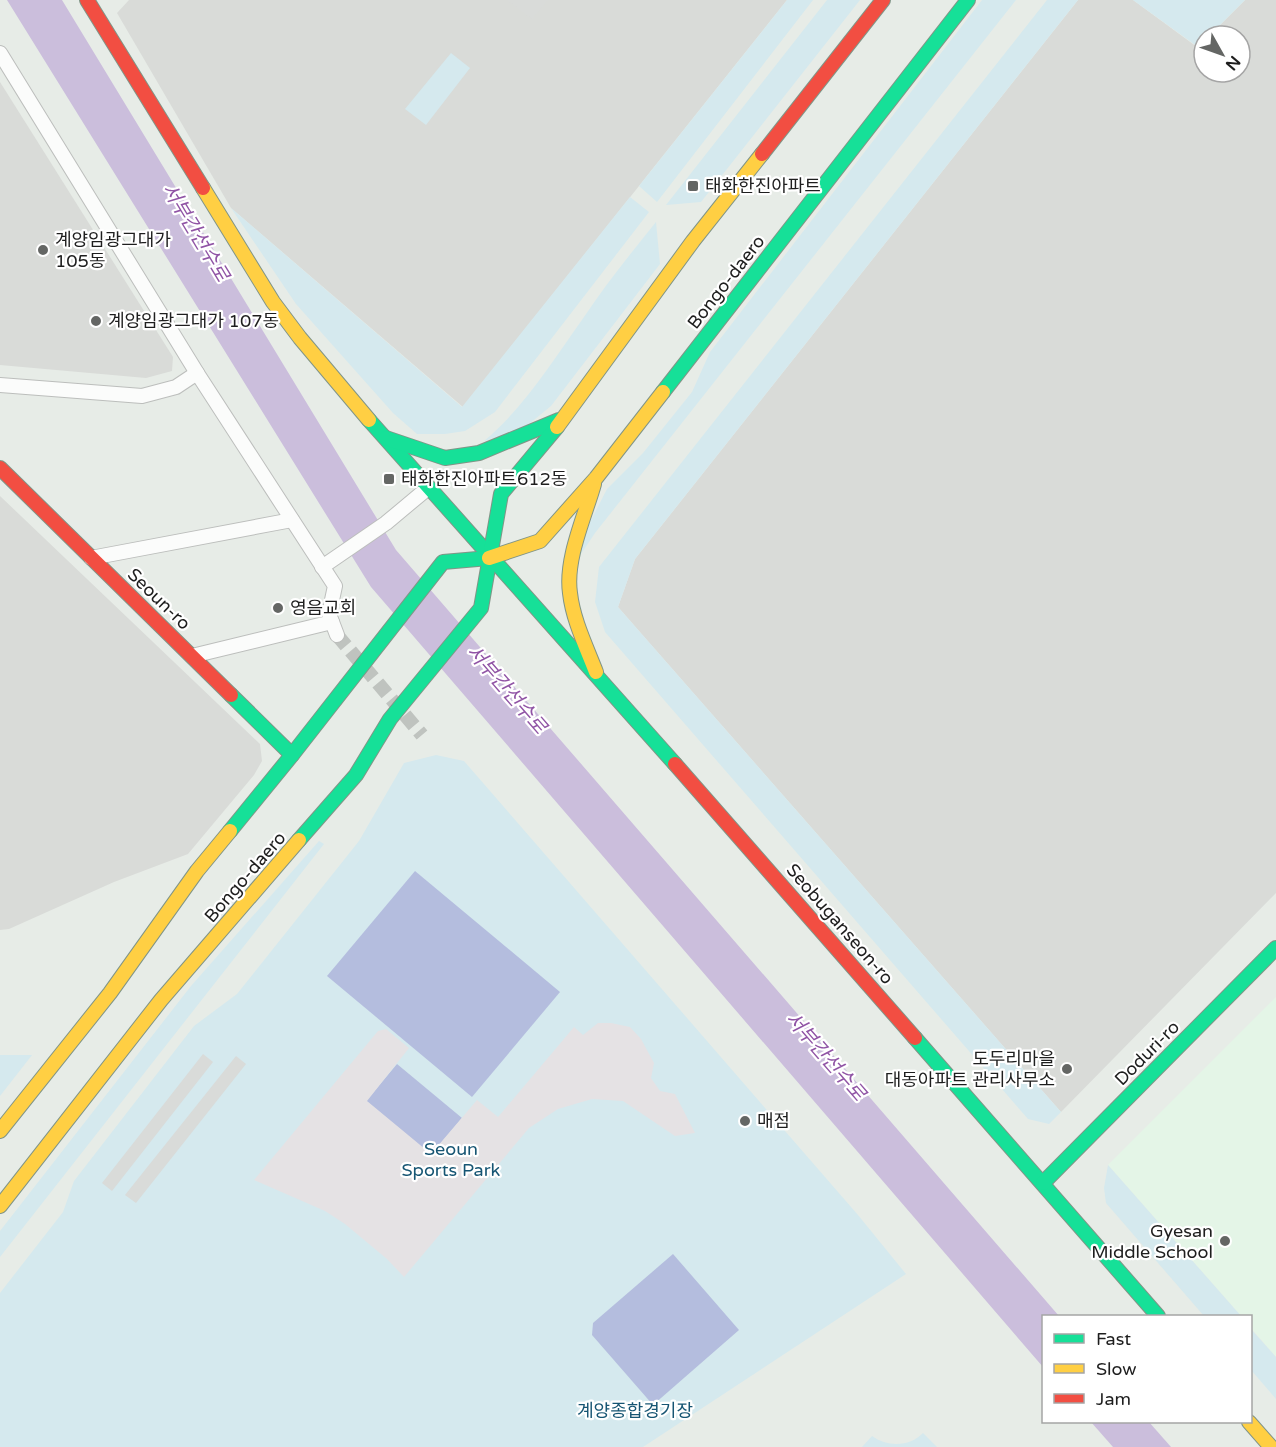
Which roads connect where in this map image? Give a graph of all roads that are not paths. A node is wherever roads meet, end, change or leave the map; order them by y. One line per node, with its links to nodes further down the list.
1 (87, 0): 8 (main road, Seobuganseon-ro)
2 (883, 0): 7 (main road, Bongo-daero)
3 (968, 0): 10 (main road, Bongo-daero)
4 (0, 53): 5 (street)
5 (197, 373): 6 (street); 12 (street)
6 (0, 384)
7 (566, 417): 8 (main road); 14 (main road, Bongo-daero)
8 (383, 437): 11 (main road, Seobuganseon-ro)
9 (0, 468): 13 (main road, Seoun-ro)
10 (596, 478): 14 (main road, Bongo-daero); 17 (main road)
11 (428, 488): 14 (main road, Seobuganseon-ro); 15 (street)
12 (292, 520): 13 (street); 15 (street)
13 (91, 558): 16 (main road, Seoun-ro)
14 (491, 558): 17 (main road, Seobuganseon-ro); 18 (main road, Bongo-daero); 22 (main road, Bongo-daero)
15 (327, 564): 16 (street)
16 (192, 656): 18 (main road, Seoun-ro)
17 (599, 680): 21 (main road, Seobuganseon-ro)
18 (292, 755): 20 (main road, Bongo-daero)
19 (1276, 948): 21 (main road, Doduri-ro)
20 (0, 1131)
21 (1043, 1183): 23 (main road, Seobuganseon-ro)
22 (0, 1206)
23 (1156, 1315)
24 (1250, 1423): 25 (main road)
25 (1271, 1447)

